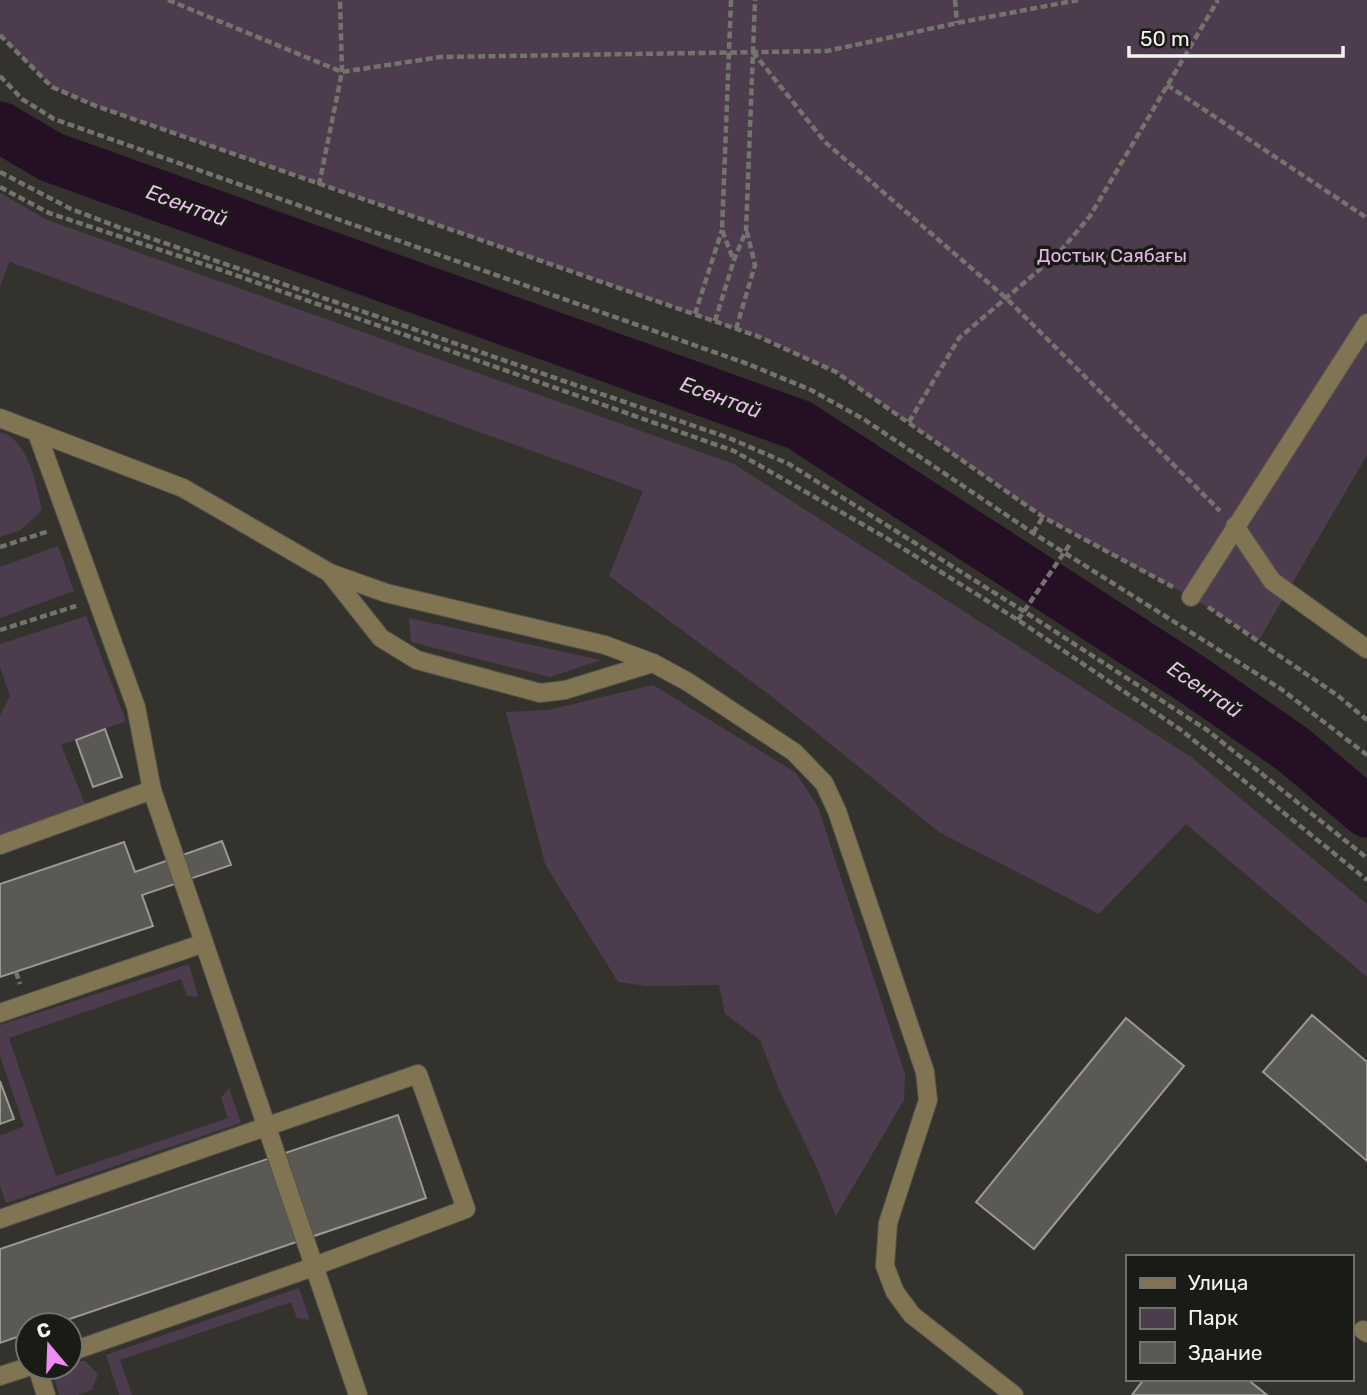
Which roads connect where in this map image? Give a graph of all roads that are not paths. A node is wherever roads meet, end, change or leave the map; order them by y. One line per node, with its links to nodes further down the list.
1 (1367, 323): 4 (street)
2 (0, 418): 3 (street)
3 (37, 433): 5 (street); 9 (street)
4 (1235, 526): 6 (street); 7 (street)
5 (330, 573): 8 (street); 8 (street)
6 (1191, 597)
7 (1367, 649)
8 (653, 663): 18 (street)
9 (152, 790): 10 (street); 11 (street)
10 (0, 845)
11 (204, 943): 12 (street); 13 (street)
12 (0, 1013)
13 (266, 1126): 14 (street); 15 (street); 15 (street)
14 (0, 1219)
15 (314, 1266): 16 (street); 17 (street)
16 (84, 1347)
17 (358, 1395)
18 (1014, 1395)

